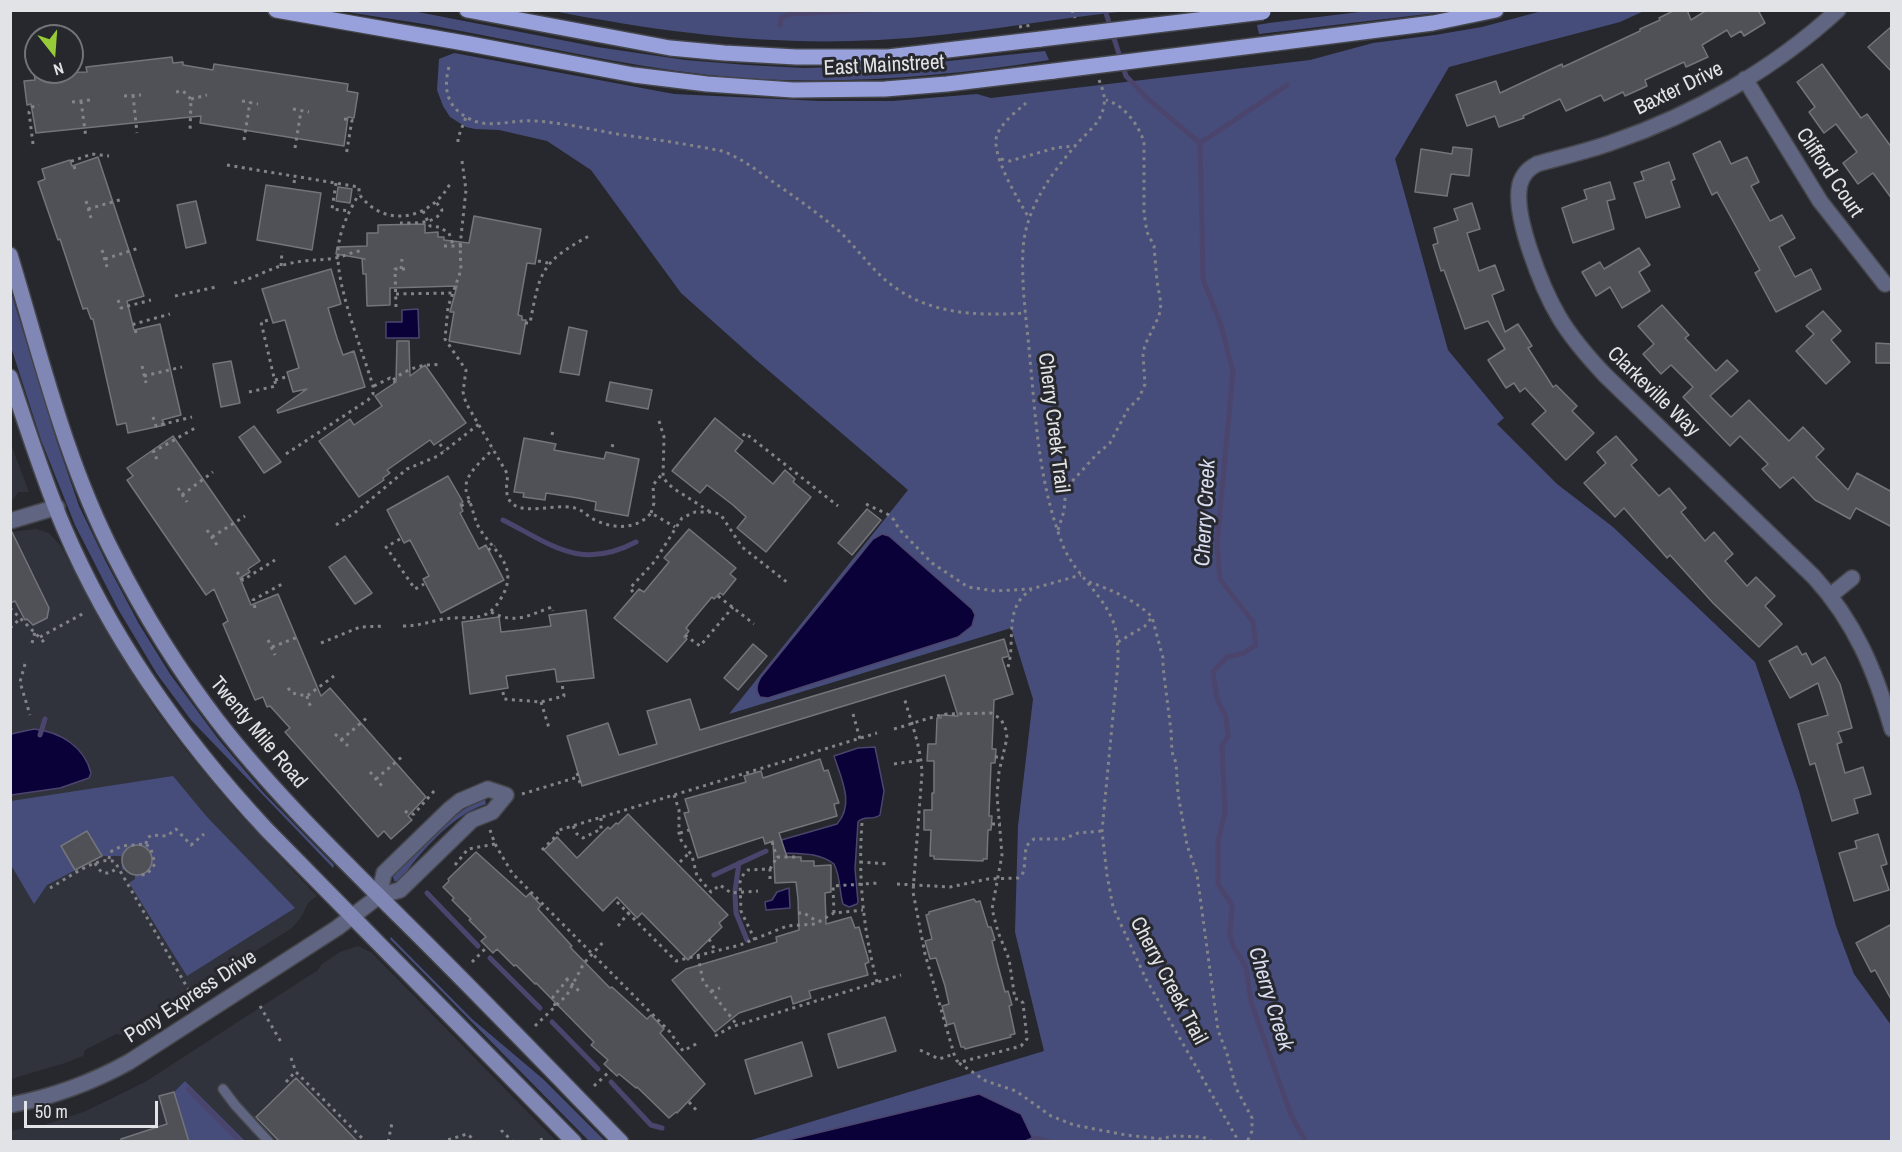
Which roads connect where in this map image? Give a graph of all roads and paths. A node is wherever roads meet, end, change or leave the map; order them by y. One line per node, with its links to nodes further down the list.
1 (276, 10): 4 (main road, East Mainstreet, bridge)
2 (468, 10): 6 (main road, East Mainstreet, bridge)
3 (1072, 10): 7 (path)
4 (1496, 10)
5 (1838, 10): 10 (street, Baxter Drive)
6 (1267, 11)
7 (1077, 23)
8 (449, 68): 29 (path)
9 (1098, 77): 18 (path)
10 (1745, 79): 45 (street, Baxter Drive); 80 (street, Clifford Court)
11 (176, 92): 16 (path)
12 (207, 94): 16 (path)
13 (133, 95): 14 (path); 15 (path); 32 (path)
14 (141, 95)
15 (124, 96)
16 (191, 99): 31 (path)
17 (90, 100): 19 (path)
18 (1106, 100): 37 (path, Cherry Creek Trail); 143 (path)
19 (81, 101): 21 (path); 33 (path)
20 (242, 101): 22 (path)
21 (72, 102)
22 (250, 102): 23 (path); 34 (path)
23 (258, 104)
24 (1026, 104): 41 (path)
25 (39, 105): 36 (path)
26 (293, 109): 27 (path)
27 (301, 111): 28 (path); 38 (path)
28 (309, 112)
29 (466, 117): 35 (path); 88 (path)
30 (344, 118): 40 (path)
31 (190, 132)
32 (137, 133)
33 (86, 138)
34 (244, 140)
35 (458, 142)
36 (33, 144)
37 (1074, 147): 41 (path); 59 (path, Cherry Creek Trail)
38 (295, 148)
39 (109, 156): 44 (path)
40 (346, 156)
41 (999, 159): 59 (path)
42 (462, 161): 64 (path)
43 (227, 165): 46 (path)
44 (75, 169)
45 (1523, 176): 163 (street, Clarkeville Way)
46 (295, 177): 48 (path); 49 (path)
47 (451, 182): 53 (path)
48 (294, 183)
49 (336, 183): 50 (path); 55 (path)
50 (359, 194): 55 (path); 57 (path)
51 (123, 199): 54 (path)
52 (86, 201): 54 (path)
53 (436, 202): 56 (path); 60 (path)
54 (88, 209): 58 (path)
55 (350, 211): 70 (path)
56 (423, 211): 57 (path); 60 (path)
57 (400, 215): 60 (path)
58 (91, 218)
59 (1029, 219): 88 (path, Cherry Creek Trail)
60 (427, 221): 62 (path)
61 (589, 236): 74 (path)
62 (453, 245): 63 (path); 64 (path)
63 (444, 246)
64 (462, 246): 82 (path)
65 (139, 248): 71 (path)
66 (102, 250): 71 (path)
67 (282, 251): 75 (path)
68 (362, 251): 70 (path)
69 (10, 255): 262 (main road, Twenty Mile Road)
70 (338, 258): 75 (path); 93 (path)
71 (105, 259): 76 (path)
72 (402, 259): 77 (path)
73 (538, 261): 74 (path)
74 (548, 263): 91 (path)
75 (281, 266): 79 (path)
76 (107, 267)
77 (401, 269): 78 (path); 83 (path)
78 (409, 269)
79 (234, 283)
80 (1886, 284)
81 (216, 287): 84 (path)
82 (453, 293): 83 (path); 108 (path)
83 (396, 294): 87 (path)
84 (175, 296)
85 (118, 300): 86 (path)
86 (151, 300)
87 (396, 307)
88 (1026, 313): 143 (path, Cherry Creek Trail)
89 (170, 314): 92 (path)
90 (269, 320): 101 (path)
91 (525, 322)
92 (136, 333)
93 (364, 355): 94 (path); 103 (path)
94 (359, 356)
95 (440, 365): 103 (path)
96 (142, 366): 98 (path)
97 (182, 367): 98 (path)
98 (144, 376): 102 (path)
99 (10, 377): 133 (main road)
100 (286, 377): 101 (path)
101 (275, 380): 104 (path)
102 (146, 383)
103 (373, 386): 118 (path)
104 (249, 392)
105 (153, 417): 106 (path)
106 (192, 417)
107 (659, 421): 121 (path)
108 (479, 424): 116 (path); 117 (path)
109 (195, 428): 119 (path)
110 (553, 430): 111 (path)
111 (552, 435)
112 (742, 436): 132 (path)
113 (614, 441): 115 (path)
114 (440, 444): 117 (path)
115 (612, 447)
116 (493, 449): 128 (path); 139 (path)
117 (444, 452): 124 (path)
118 (286, 454)
119 (157, 459)
120 (213, 472): 126 (path)
121 (663, 473): 127 (path); 135 (path)
122 (379, 483): 124 (path)
123 (178, 488): 126 (path)
124 (384, 488): 140 (path)
125 (693, 493): 127 (path)
126 (182, 495): 129 (path)
127 (690, 498): 134 (path)
128 (470, 501): 131 (path); 149 (path)
129 (187, 502)
130 (866, 504): 161 (path)
131 (461, 506)
132 (838, 506)
133 (57, 507): 138 (street); 268 (main road)
134 (711, 512): 141 (path); 146 (path)
135 (651, 513): 139 (path); 141 (path)
136 (245, 516): 145 (path)
137 (599, 516): 139 (path)
138 (10, 521)
139 (598, 521)
140 (336, 525)
141 (675, 527): 150 (path)
142 (207, 530): 145 (path)
143 (1057, 531): 155 (path, Cherry Creek Trail)
144 (738, 533): 146 (path)
145 (212, 537): 148 (path)
146 (735, 537): 159 (path)
147 (400, 539): 160 (path)
148 (217, 545)
149 (495, 546): 151 (path); 170 (path)
150 (662, 548): 152 (path); 162 (path)
151 (488, 550)
152 (666, 552)
153 (275, 560): 154 (path)
154 (237, 572)
155 (1081, 575): 157 (path, Cherry Creek Trail); 161 (path)
156 (1852, 578): 163 (street)
157 (1087, 582): 171 (path); 182 (path, Cherry Creek Trail)
158 (284, 583): 167 (path)
159 (788, 583)
160 (424, 584)
161 (1031, 589): 189 (path)
162 (633, 591)
163 (1831, 595): 204 (street, Clarkeville Way)
164 (718, 596): 165 (path)
165 (733, 607): 173 (path); 178 (path)
166 (10, 608): 172 (path)
167 (255, 608)
168 (553, 611): 170 (path)
169 (86, 612): 179 (path)
170 (492, 615): 175 (path)
171 (1152, 617): 182 (path); 321 (path)
172 (21, 618): 176 (path); 177 (path)
173 (754, 624)
174 (385, 626): 184 (path)
175 (403, 626)
176 (10, 628)
177 (35, 632): 179 (path); 183 (path)
178 (685, 635)
179 (40, 637): 185 (path)
180 (298, 637): 186 (path)
181 (268, 640): 186 (path)
182 (1117, 642): 234 (path, Cherry Creek Trail)
183 (32, 643)
184 (321, 643)
185 (47, 645)
186 (272, 647): 187 (path)
187 (275, 655)
188 (25, 664): 199 (path)
189 (1008, 667)
190 (334, 676): 194 (path)
191 (562, 684): 196 (path)
192 (288, 688): 194 (path)
193 (503, 692): 196 (path)
194 (307, 696): 197 (path)
195 (904, 698): 201 (path)
196 (541, 702): 202 (path)
197 (313, 709)
198 (853, 714): 207 (path)
199 (30, 715)
200 (369, 716): 208 (path)
201 (912, 724): 203 (path); 212 (path); 214 (path)
202 (549, 728)
203 (894, 729)
204 (1892, 729)
205 (335, 734): 208 (path)
206 (877, 734): 207 (path)
207 (860, 739): 223 (path)
208 (341, 740): 209 (path)
209 (348, 746)
210 (928, 753): 212 (path)
211 (404, 754): 218 (path)
212 (920, 754): 215 (path)
213 (995, 757): 214 (path)
214 (1002, 758): 230 (path)
215 (922, 760): 216 (path); 226 (path)
216 (894, 764)
217 (370, 772): 218 (path)
218 (376, 779): 219 (path)
219 (382, 786)
220 (581, 786): 222 (path)
221 (435, 790): 224 (path)
222 (521, 795)
223 (674, 795): 225 (path); 235 (path)
224 (405, 811)
225 (601, 818): 232 (path); 232 (path)
226 (919, 821): 227 (path); 256 (path)
227 (924, 821)
228 (862, 823): 246 (path)
229 (992, 824): 230 (path)
230 (1000, 824): 253 (path)
231 (489, 826): 239 (path)
232 (573, 826): 240 (path)
233 (689, 830): 235 (path)
234 (1102, 831): 253 (path); 320 (path, Cherry Creek Trail)
235 (679, 833): 241 (path)
236 (204, 834): 238 (path)
237 (772, 842): 242 (path)
238 (146, 844): 244 (path); 252 (path)
239 (495, 844): 249 (path); 279 (path)
240 (542, 850)
241 (690, 852): 245 (path); 261 (path)
242 (777, 857): 243 (path); 251 (path)
243 (796, 857)
244 (109, 860): 247 (path); 250 (path)
245 (680, 862)
246 (860, 862): 248 (path); 258 (path)
247 (95, 863): 250 (path); 259 (path)
248 (888, 864)
249 (458, 867)
250 (118, 868): 289 (path)
251 (770, 869): 254 (path); 261 (path)
252 (137, 876)
253 (998, 879): 256 (path); 272 (path)
254 (771, 883)
255 (879, 883): 258 (path)
256 (913, 883): 257 (path); 298 (path)
257 (897, 884)
258 (858, 885): 264 (path); 267 (path)
259 (50, 888)
260 (758, 891): 261 (path)
261 (740, 892): 277 (path)
262 (379, 896): 262 (street, Pony Express Drive); 268 (street, Pony Express Drive); 318 (main road, Twenty Mile Road)
263 (617, 902): 265 (path)
264 (863, 910): 267 (path); 284 (path)
265 (630, 913): 270 (path); 281 (path)
266 (798, 913): 269 (path)
267 (834, 913): 269 (path)
268 (353, 917): 307 (street, Pony Express Drive); 317 (main road)
269 (818, 922): 271 (path)
270 (618, 926)
271 (781, 928): 274 (path); 277 (path)
272 (998, 932): 273 (path); 300 (path)
273 (993, 934)
274 (782, 935)
275 (710, 939): 280 (path)
276 (604, 940): 279 (path)
277 (755, 940): 280 (path)
278 (487, 947): 282 (path)
279 (592, 952): 285 (path); 296 (path)
280 (716, 952): 281 (path)
281 (698, 956): 287 (path)
282 (472, 962)
283 (901, 975): 284 (path)
284 (877, 982): 292 (path)
285 (573, 985): 288 (path); 291 (path); 291 (path)
286 (720, 988): 287 (path)
287 (711, 992): 292 (path)
288 (580, 993)
289 (191, 994)
290 (260, 1006): 295 (path)
291 (555, 1006): 293 (path)
292 (737, 1025): 294 (path)
293 (535, 1026)
294 (715, 1036)
295 (281, 1042)
296 (698, 1043)
297 (920, 1050): 298 (path)
298 (954, 1054): 300 (path)
299 (291, 1058): 302 (path)
300 (958, 1062): 319 (path)
301 (611, 1070): 304 (path)
302 (296, 1072): 303 (path); 312 (path)
303 (286, 1082)
304 (594, 1086)
305 (223, 1089): 311 (lane)
306 (689, 1102): 308 (path)
307 (10, 1105)
308 (697, 1111)
309 (392, 1123): 313 (path)
310 (501, 1132): 316 (path)
311 (269, 1142)
312 (366, 1142)
313 (388, 1142)
314 (441, 1142): 315 (path)
315 (473, 1142)
316 (513, 1142)
317 (574, 1142)
318 (621, 1142)
319 (1213, 1142)
320 (1239, 1142)
321 (1248, 1142)

